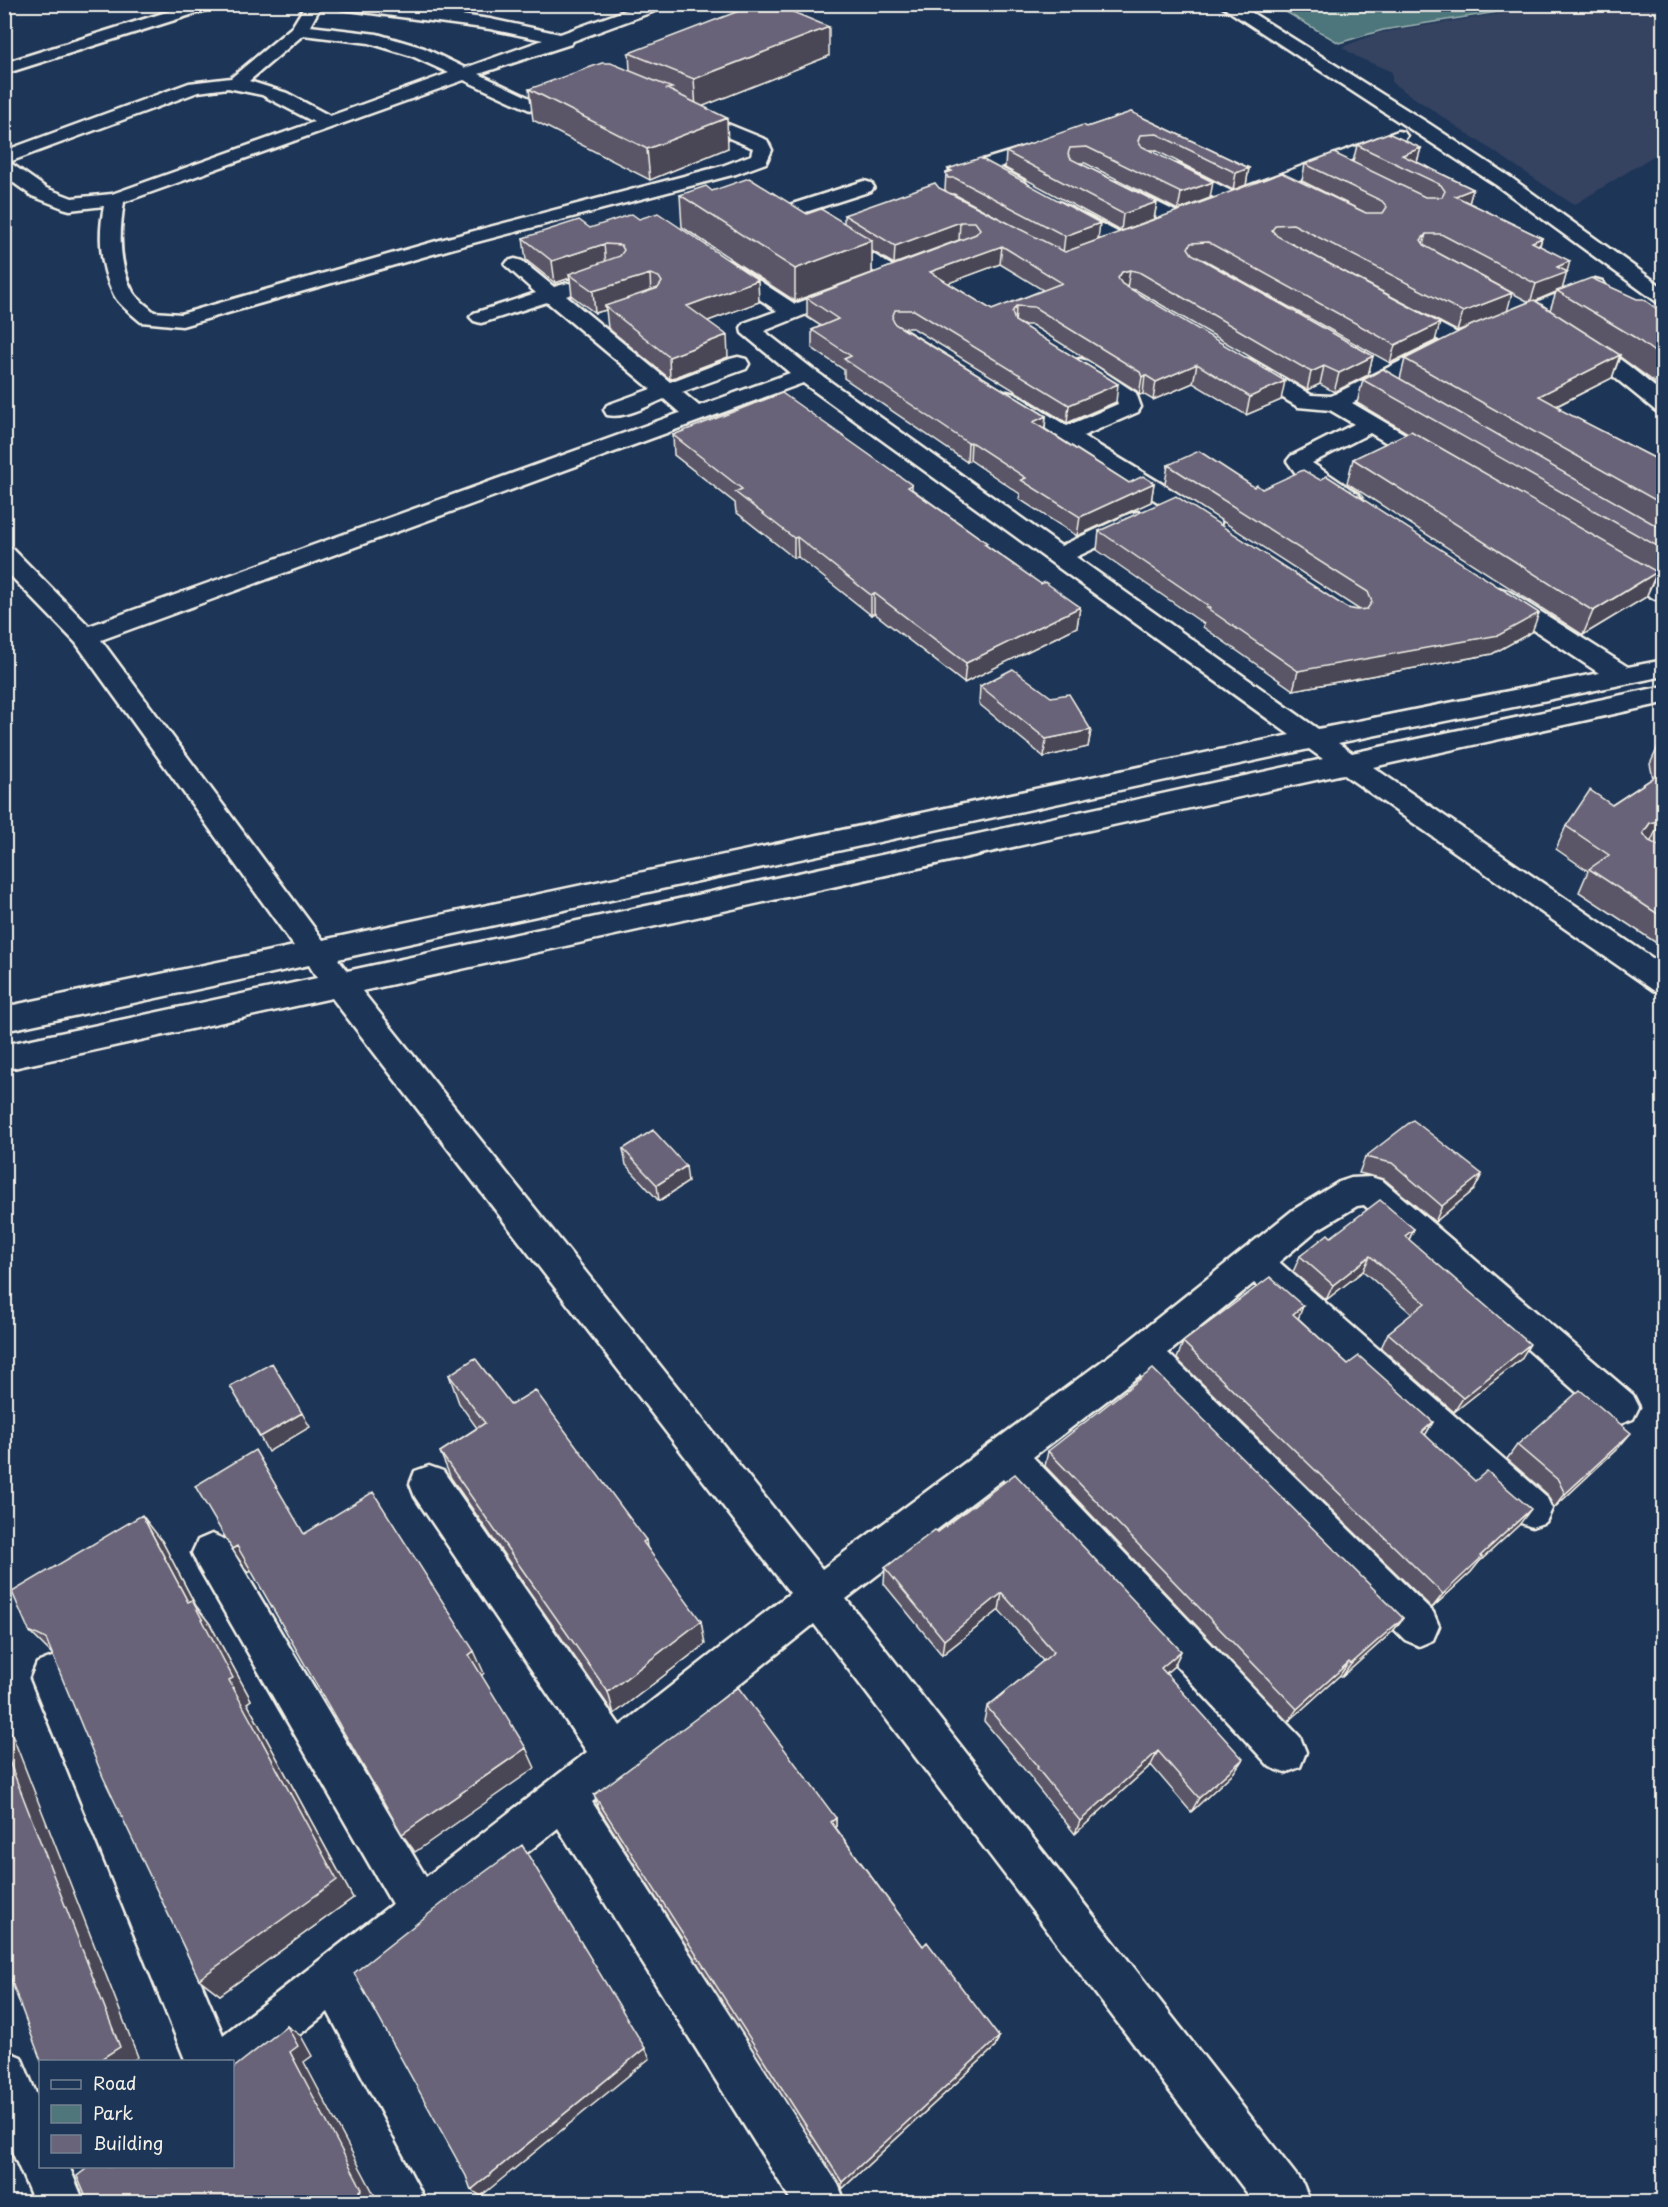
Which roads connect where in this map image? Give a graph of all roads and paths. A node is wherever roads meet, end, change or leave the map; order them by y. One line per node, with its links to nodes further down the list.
1 (210, 4): 9 (street)
2 (314, 4): 7 (street)
3 (341, 4): 8 (street)
4 (660, 4): 8 (street)
5 (1226, 4): 15 (street)
6 (1246, 4): 24 (street)
7 (299, 30): 10 (street); 11 (street)
8 (565, 40): 10 (street)
9 (4, 69)
10 (467, 75): 12 (street); 14 (street)
11 (235, 84): 14 (street); 17 (street)
12 (592, 89)
13 (671, 107): 27 (street)
14 (329, 123): 27 (street)
15 (1422, 127): 18 (street); 24 (street)
16 (1032, 151): 34 (street)
17 (4, 158)
18 (1330, 161): 21 (street); 23 (street)
19 (1157, 162): 28 (street)
20 (4, 167): 27 (street)
21 (1350, 170)
22 (1097, 179): 31 (street)
23 (1278, 180): 26 (street); 28 (street)
24 (1511, 180): 39 (street); 41 (street)
25 (864, 187): 30 (street)
26 (1299, 190)
27 (115, 199)
28 (1232, 199): 31 (street)
29 (772, 200): 30 (street)
30 (790, 211): 33 (street)
31 (1178, 220): 34 (street)
32 (840, 222): 40 (street)
33 (810, 223)
34 (1120, 241): 35 (street)
35 (1094, 251)
36 (706, 254): 48 (street)
37 (514, 265): 43 (street)
38 (913, 266): 40 (street)
39 (1628, 273): 44 (street); 47 (street)
40 (892, 274): 48 (street)
41 (1664, 279)
42 (582, 284): 43 (street)
43 (550, 295): 49 (street); 51 (street)
44 (1664, 298)
45 (1380, 300): 52 (street)
46 (1507, 301): 47 (street)
47 (1527, 311): 52 (street); 60 (street)
48 (793, 312): 56 (street)
49 (481, 317)
50 (609, 318): 51 (street)
51 (587, 325): 58 (street)
52 (1456, 341): 59 (street)
53 (1060, 355): 64 (street)
54 (1227, 355): 59 (street)
55 (738, 364): 58 (street)
56 (806, 375): 62 (street); 71 (street)
57 (984, 385): 64 (street)
58 (666, 391): 61 (street); 62 (street)
59 (1335, 403): 63 (street)
60 (1664, 406)
61 (615, 410)
62 (696, 415): 74 (street)
63 (1371, 424): 65 (street); 67 (street)
64 (1065, 435): 66 (street)
65 (1452, 471)
66 (1175, 502): 68 (street); 71 (street)
67 (1366, 510)
68 (1231, 538)
69 (1593, 553): 73 (street)
70 (4, 554): 74 (street)
71 (1059, 556): 78 (street)
72 (1476, 581): 76 (street)
73 (1664, 594)
74 (85, 637): 80 (street)
75 (1664, 668): 76 (street)
76 (1623, 676): 78 (street)
77 (1664, 694): 79 (street)
78 (1314, 739): 79 (street); 80 (street)
79 (1347, 763): 81 (street); 82 (street)
80 (317, 954): 82 (street); 83 (street)
81 (1664, 982)
82 (339, 984): 84 (street); 92 (street)
83 (4, 1019)
84 (4, 1058)
85 (1254, 1261): 86 (street); 87 (street); 90 (street)
86 (1142, 1352): 88 (street); 93 (street)
87 (1620, 1407)
88 (1006, 1455): 92 (street); 95 (street)
89 (429, 1484): 96 (street)
90 (1532, 1509)
91 (212, 1553): 98 (street)
92 (818, 1596): 96 (street); 108 (street)
93 (1419, 1626)
94 (52, 1677): 100 (street)
95 (1285, 1752)
96 (615, 1756): 97 (street)
97 (563, 1796): 98 (street); 107 (street)
98 (420, 1909): 99 (street)
99 (334, 1977): 101 (street); 106 (street)
100 (210, 2060)
101 (228, 2060)
102 (4, 2074): 103 (street)
103 (39, 2157)
104 (45, 2168): 105 (street)
105 (58, 2202)
106 (456, 2202)
107 (820, 2202)
108 (1285, 2202)

